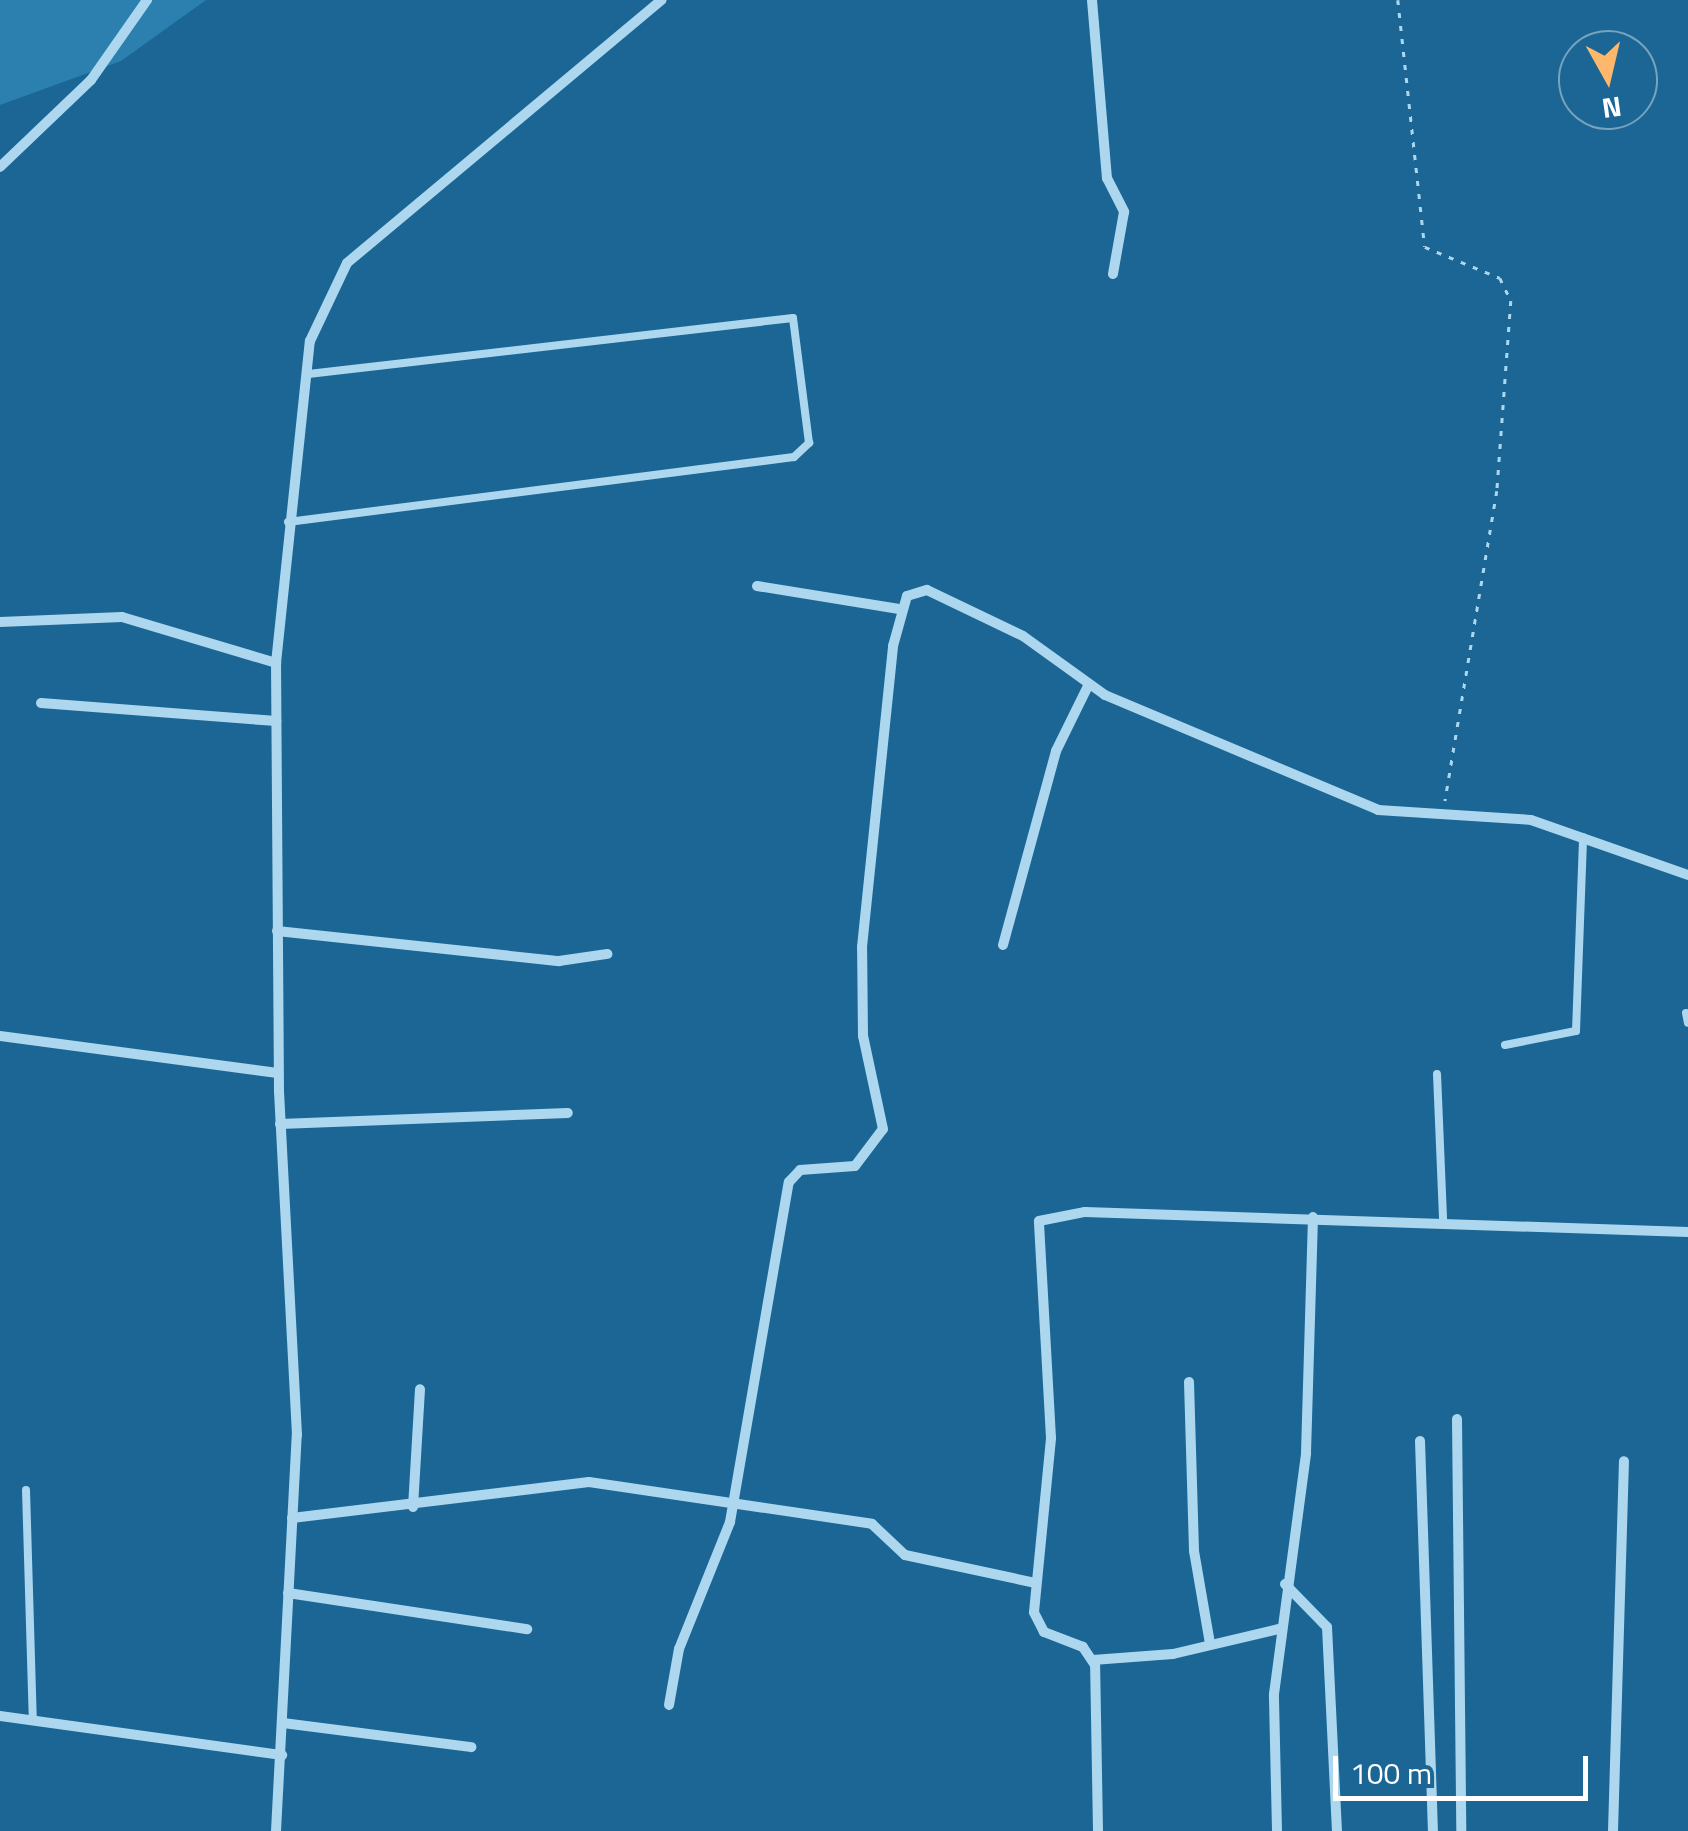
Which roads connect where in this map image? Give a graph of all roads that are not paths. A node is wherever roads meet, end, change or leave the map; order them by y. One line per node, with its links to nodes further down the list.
1 (147, 0): 5 (street)
2 (661, 0): 4 (street)
3 (1092, 0): 6 (street)
4 (649, 6): 7 (street)
5 (0, 167)
6 (1113, 274)
7 (306, 374): 8 (street); 8 (lane)
8 (288, 522): 12 (street)
9 (757, 586): 10 (street)
10 (899, 609): 13 (street); 36 (street)
11 (0, 622): 12 (street)
12 (276, 663): 15 (street)
13 (1088, 686): 16 (street); 19 (street)
14 (42, 703): 15 (street)
15 (276, 720): 18 (street)
16 (1583, 837): 17 (street); 22 (lane)
17 (1688, 874)
18 (277, 931): 20 (street); 23 (street)
19 (1004, 945)
20 (607, 954)
21 (0, 1036): 23 (street)
22 (1505, 1045)
23 (278, 1073): 26 (street)
24 (1436, 1074): 28 (lane)
25 (568, 1113): 26 (street)
26 (280, 1124): 38 (street)
27 (1313, 1217): 28 (street); 39 (street); 40 (street)
28 (1444, 1219): 29 (street)
29 (1688, 1232)
30 (1189, 1382): 44 (street)
31 (420, 1389): 37 (street)
32 (1457, 1419): 57 (street)
33 (1420, 1441): 56 (street)
34 (1624, 1461): 58 (street)
35 (26, 1490): 48 (lane)
36 (734, 1500): 37 (street); 39 (street); 46 (street)
37 (413, 1508): 38 (street)
38 (292, 1518): 41 (street)
39 (1036, 1583): 45 (street)
40 (1285, 1584): 43 (street); 55 (street)
41 (288, 1593): 42 (street); 49 (street)
42 (526, 1629)
43 (1279, 1629): 44 (street); 54 (street)
44 (1210, 1644): 45 (street)
45 (1093, 1660): 53 (street)
46 (669, 1706)
47 (0, 1716): 48 (street)
48 (33, 1720): 51 (street)
49 (283, 1723): 50 (street); 51 (street)
50 (471, 1747)
51 (282, 1755): 52 (street)
52 (276, 1831)
53 (1098, 1831)
54 (1277, 1831)
55 (1337, 1831)
56 (1433, 1831)
57 (1461, 1831)
58 (1613, 1831)

